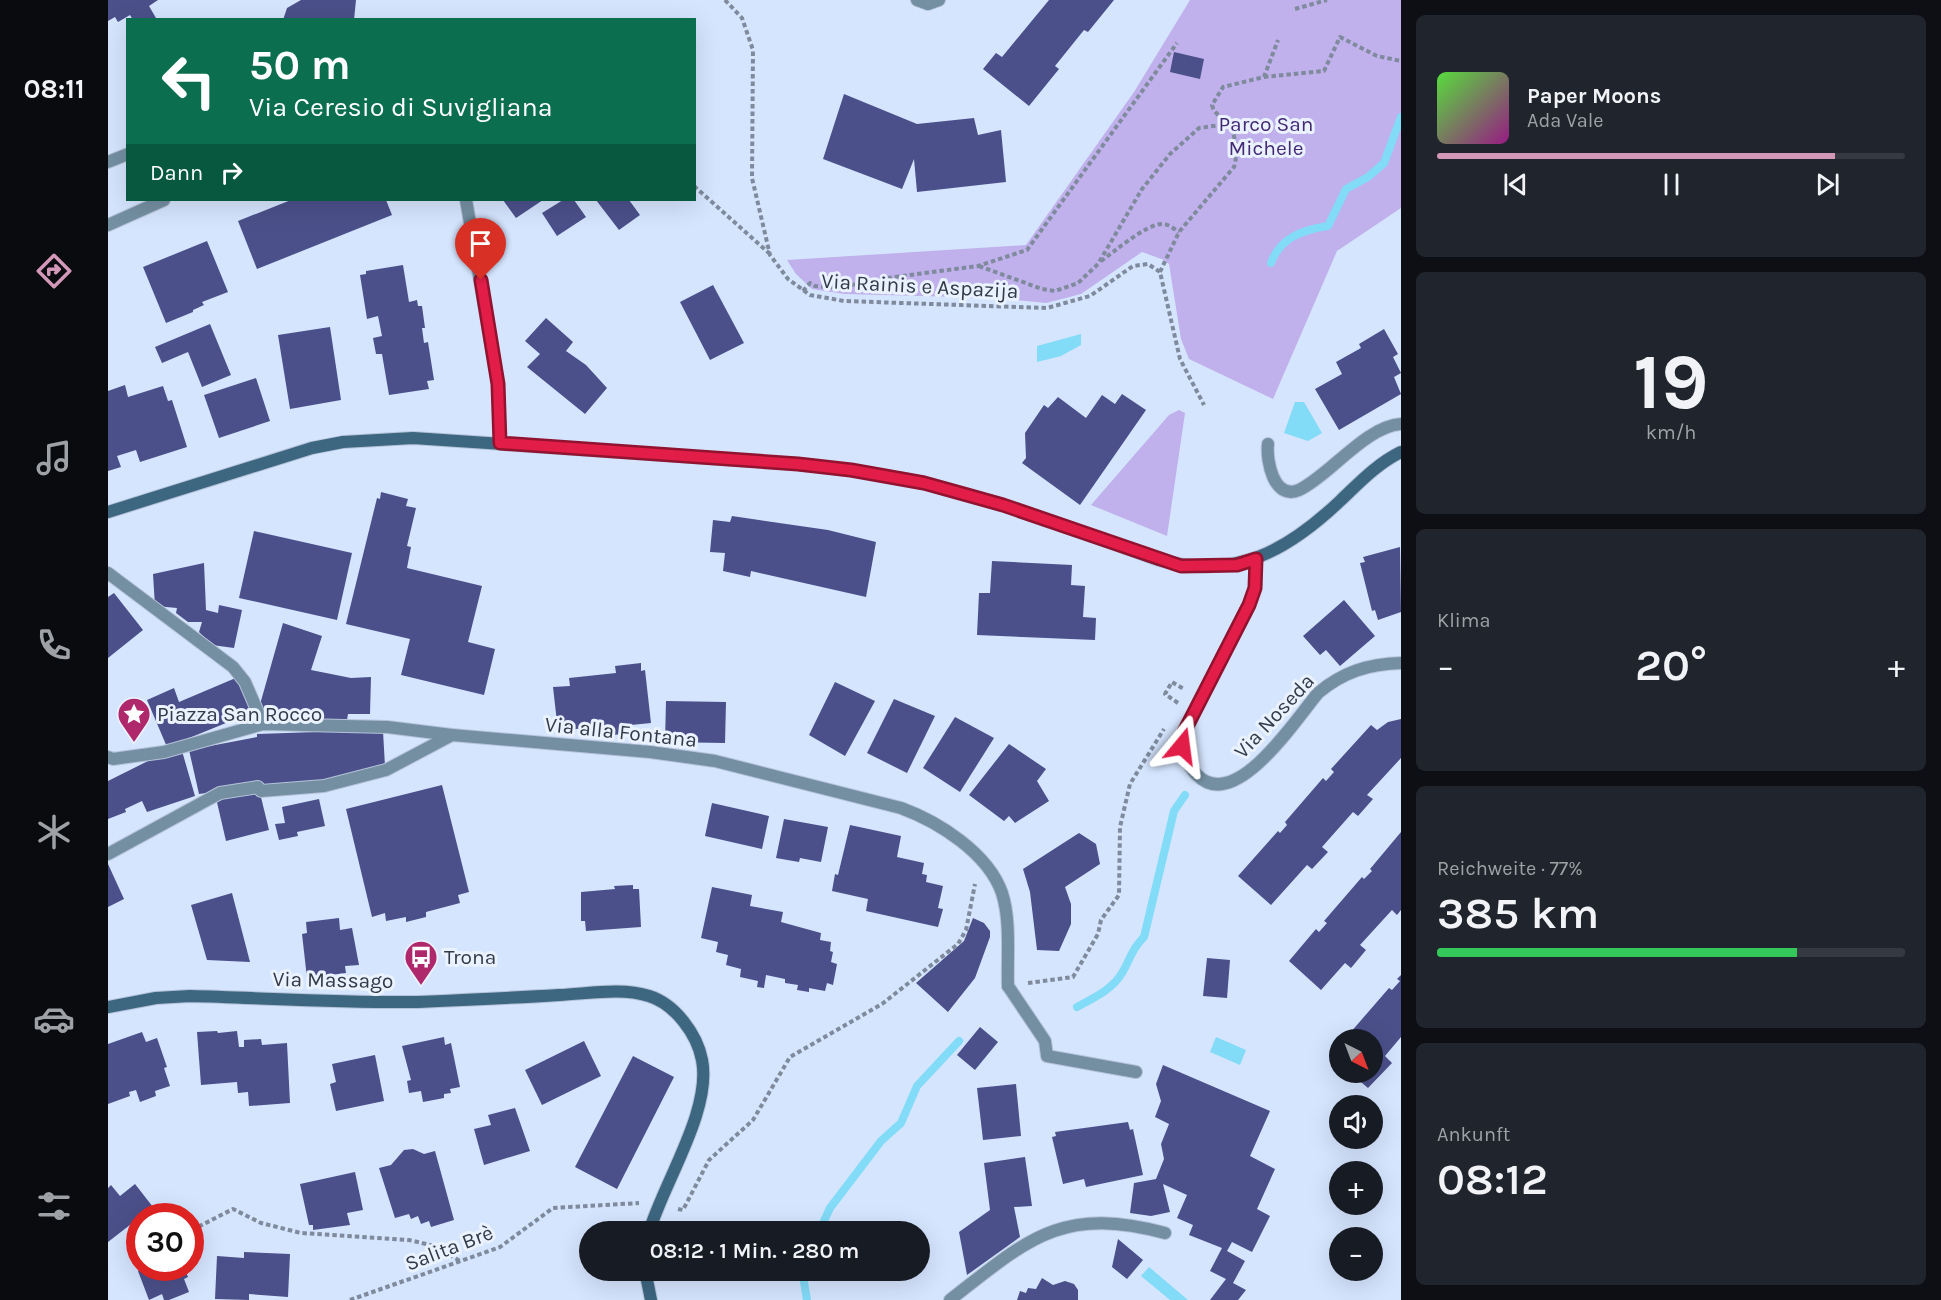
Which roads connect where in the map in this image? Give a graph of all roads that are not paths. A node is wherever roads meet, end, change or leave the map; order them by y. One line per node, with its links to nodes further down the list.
1 (917, 0): 2 (street)
2 (939, 0)
3 (126, 155): 4 (street)
4 (108, 162)
5 (162, 201): 7 (street)
6 (466, 201): 9 (street)
7 (108, 225)
8 (1401, 424): 10 (street)
9 (500, 443): 12 (main road); 13 (main road)
10 (1268, 444)
11 (1401, 452): 13 (main road)
12 (108, 512)
13 (1256, 559): 15 (street, Via Noseda)
14 (108, 573): 16 (street)
15 (1401, 663)
16 (263, 724): 17 (street, Via alla Fontana); 18 (street, Via alla Fontana)
17 (452, 735): 19 (street); 21 (street, Via alla Fontana)
18 (108, 757)
19 (108, 854)
20 (108, 1007): 22 (main road, Via Massago)
21 (1136, 1072)
22 (652, 1221)
23 (1165, 1233): 26 (street)
24 (647, 1281): 25 (main road)
25 (651, 1300)
26 (950, 1300)

